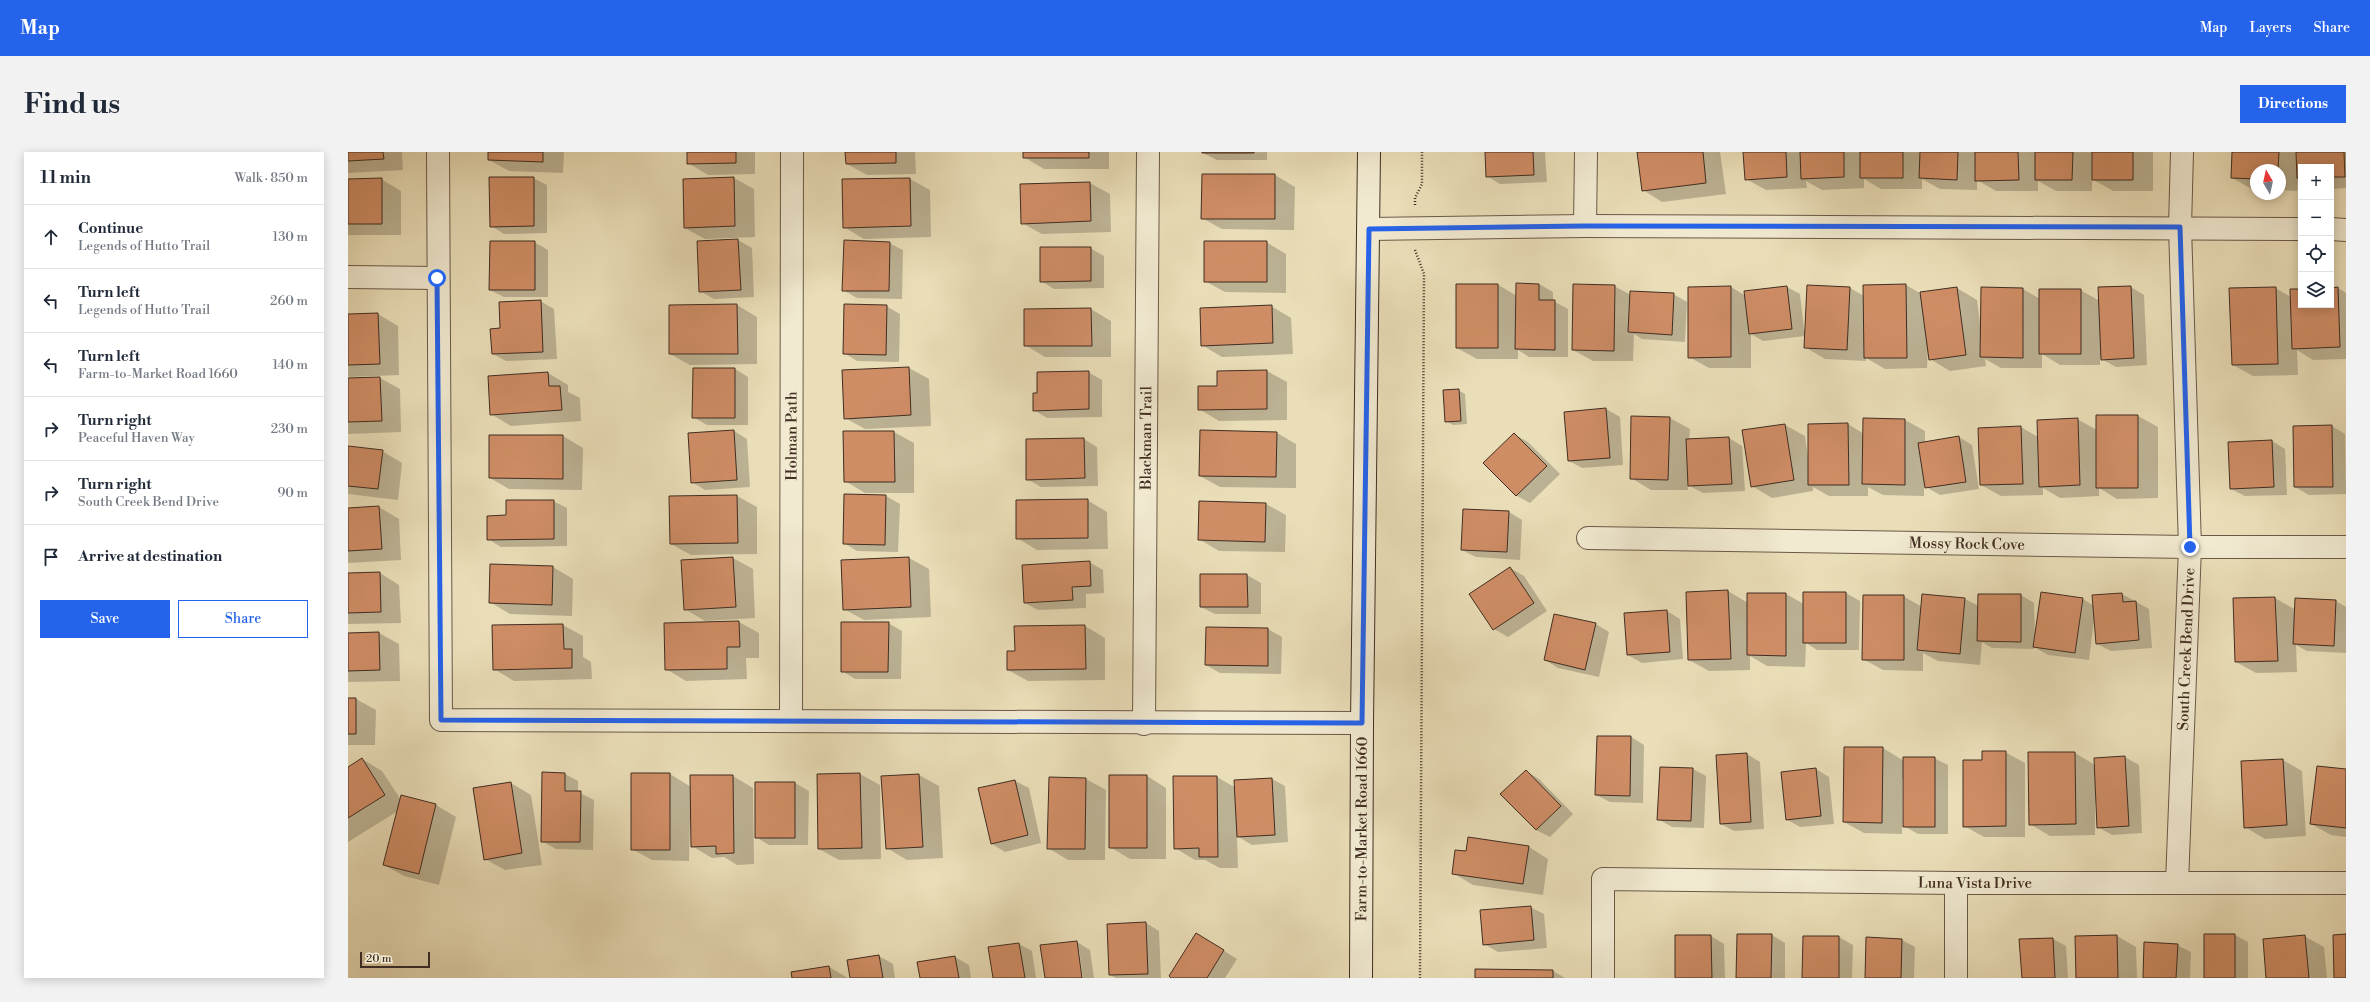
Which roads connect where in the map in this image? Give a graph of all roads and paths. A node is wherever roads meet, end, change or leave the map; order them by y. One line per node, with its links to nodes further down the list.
1 (438, 152): 17 (street)
2 (792, 152): 21 (street, Holman Path)
3 (1148, 152): 23 (street, Blackman Trail)
4 (1369, 152): 11 (street, Farm-to-Market Road 1660)
5 (1422, 152): 8 (path)
6 (1586, 152): 9 (street)
7 (2182, 152): 10 (street, South Creek Bend Drive)
8 (1415, 198)
9 (1585, 226): 10 (street); 11 (street)
10 (2180, 227): 12 (street); 19 (street, South Creek Bend Drive)
11 (1369, 229): 22 (street, Farm-to-Market Road 1660)
12 (2298, 229)
13 (2334, 229): 14 (street)
14 (2346, 230)
15 (1415, 250): 28 (path)
16 (348, 277): 17 (street)
17 (437, 278): 21 (street)
18 (1588, 538): 19 (street, Mossy Rock Cove)
19 (2190, 547): 20 (street, Mossy Rock Cove); 25 (street, South Creek Bend Drive)
20 (2346, 547)
21 (791, 720): 23 (street)
22 (1362, 723): 23 (street); 27 (street, Farm-to-Market Road 1660)
23 (1144, 724)
24 (1956, 883): 25 (street, Luna Vista Drive); 29 (street, Luna Vista Drive); 30 (street)
25 (2177, 883): 26 (street, Luna Vista Drive)
26 (2346, 883)
27 (1361, 978)
28 (1420, 978)
29 (1603, 978)
30 (1956, 978)

